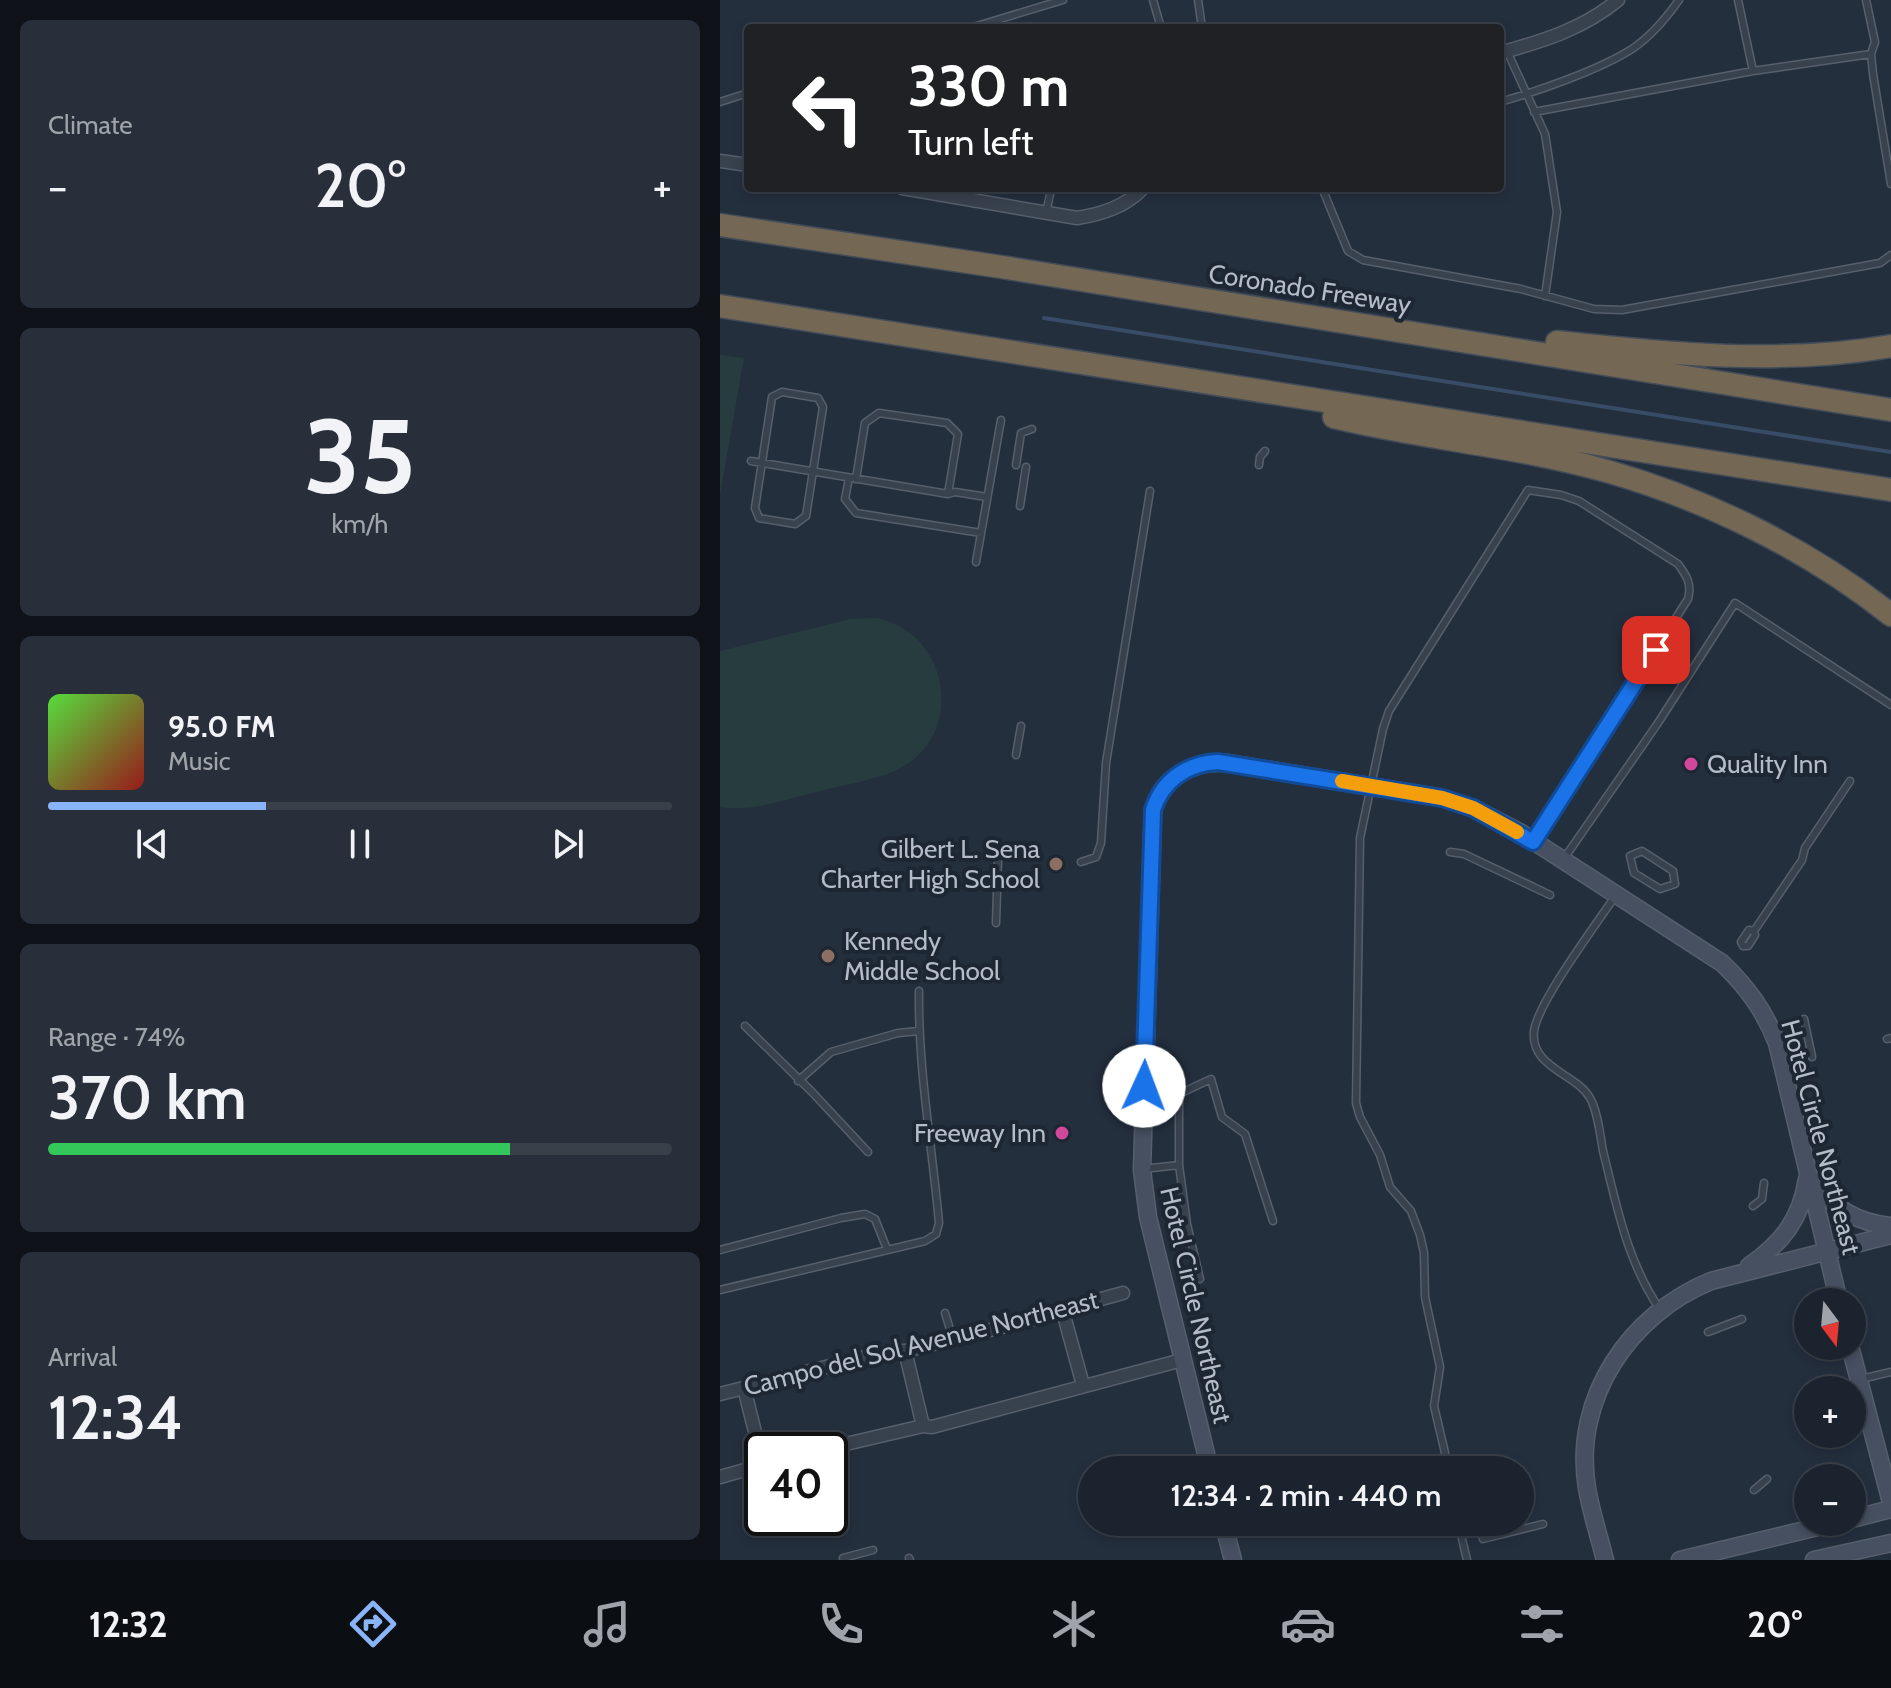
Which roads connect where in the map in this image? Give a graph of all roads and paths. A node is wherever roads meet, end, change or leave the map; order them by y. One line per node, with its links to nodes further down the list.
1 (1063, 0): 8 (lane)
2 (1153, 0): 9 (lane)
3 (1198, 0): 10 (lane)
4 (1618, 0): 11 (street)
5 (1679, 0): 15 (lane)
6 (1738, 0): 13 (lane)
7 (1866, 0): 12 (lane)
8 (983, 24)
9 (1160, 24)
10 (1201, 24)
11 (1504, 52): 15 (lane)
12 (1871, 54): 13 (lane); 21 (lane)
13 (1753, 71): 18 (lane)
14 (744, 94): 17 (lane)
15 (1525, 94): 16 (lane); 18 (lane)
16 (1504, 101)
17 (720, 102)
18 (1534, 112): 29 (lane)
19 (720, 161): 20 (street)
20 (744, 164)
21 (1891, 184)
22 (931, 192): 26 (street)
23 (1051, 192): 26 (lane)
24 (1138, 192): 26 (street)
25 (1324, 192): 29 (lane)
26 (1046, 213)
27 (720, 225): 31 (highway, Coronado Freeway)
28 (1891, 255): 29 (lane)
29 (1545, 296)
30 (720, 306): 33 (highway)
31 (1281, 312): 32 (highway); 34 (highway, Coronado Freeway)
32 (1891, 346)
33 (1257, 392): 45 (highway); 52 (highway)
34 (1891, 410)
35 (1001, 420): 48 (lane)
36 (1032, 429): 40 (lane)
37 (1265, 451): 41 (lane)
38 (751, 461): 39 (lane)
39 (761, 463): 43 (lane); 43 (lane); 43 (lane)
40 (1016, 465)
41 (1259, 465)
42 (1026, 467): 49 (lane)
43 (813, 472): 44 (lane)
44 (853, 478): 47 (lane); 47 (lane); 50 (lane)
45 (1891, 490)
46 (1150, 491): 62 (lane)
47 (948, 494): 48 (lane)
48 (987, 497): 50 (lane)
49 (1020, 506)
50 (981, 533): 51 (lane)
51 (976, 562)
52 (1891, 615)
53 (1891, 705): 61 (lane)
54 (1021, 726): 55 (lane)
55 (1016, 755)
56 (1850, 781): 67 (lane)
57 (1372, 786): 58 (street, Hotel Circle Northeast); 58 (lane); 75 (street, Hotel Circle Northeast); 112 (lane)
58 (1533, 842): 61 (street, Hotel Circle Northeast)
59 (1450, 852): 65 (lane)
60 (998, 860): 66 (lane)
61 (1563, 860): 64 (street, Hotel Circle Northeast)
62 (1081, 862)
63 (1675, 884): 63 (lane)
64 (1616, 894): 79 (street, Hotel Circle Northeast); 93 (lane)
65 (1550, 895)
66 (996, 923)
67 (1754, 931)
68 (919, 991): 71 (lane)
69 (1804, 1019): 72 (lane)
70 (745, 1026): 73 (lane)
71 (919, 1031): 73 (lane); 85 (lane)
72 (1812, 1057)
73 (798, 1081): 76 (lane)
74 (1179, 1094): 75 (lane); 77 (lane); 82 (lane)
75 (1144, 1095): 78 (street, Hotel Circle Northeast)
76 (868, 1152)
77 (1179, 1165): 78 (lane); 89 (lane)
78 (1142, 1170): 100 (street, Hotel Circle Northeast)
79 (1808, 1173): 83 (street); 87 (street, Hotel Circle Northeast); 88 (street)
80 (1764, 1183): 81 (lane)
81 (1753, 1206)
82 (1273, 1221)
83 (1891, 1226)
84 (1891, 1235): 87 (street)
85 (887, 1249): 86 (lane); 91 (lane)
86 (720, 1250)
87 (1826, 1251): 88 (street); 90 (street, Hotel Circle Northeast)
88 (1740, 1273): 93 (street)
89 (1200, 1279)
90 (1835, 1288)
91 (720, 1290)
92 (1123, 1293): 94 (street, Campo del Sol Avenue Northeast)
93 (1661, 1311): 131 (street)
94 (1063, 1312): 98 (street, Campo del Sol Avenue Northeast); 103 (street)
95 (945, 1313): 98 (lane)
96 (1742, 1319): 97 (lane)
97 (1708, 1332)
98 (953, 1339): 99 (street, Campo del Sol Avenue Northeast)
99 (905, 1351): 104 (street, Campo del Sol Avenue Northeast); 107 (street)
100 (1182, 1360): 103 (street); 111 (street, Hotel Circle Northeast)
101 (1891, 1372): 102 (lane)
102 (1866, 1378)
103 (1083, 1385): 107 (street)
104 (744, 1388): 105 (street, Campo del Sol Avenue Northeast); 108 (street)
105 (720, 1394)
106 (1866, 1409): 109 (street)
107 (923, 1426): 110 (street)
108 (755, 1432)
109 (1873, 1435): 113 (street); 118 (street)
110 (848, 1443)
111 (1206, 1456)
112 (1446, 1456)
113 (1891, 1466)
114 (744, 1468): 115 (street)
115 (720, 1477)
116 (1767, 1479): 117 (lane)
117 (1754, 1490)
118 (1891, 1502)
119 (1891, 1509): 120 (street)
120 (1866, 1515)
121 (1543, 1524): 122 (lane)
122 (1534, 1526)
123 (1794, 1533): 132 (street)
124 (1227, 1536): 129 (street)
125 (1461, 1536): 130 (lane)
126 (1891, 1543): 133 (street)
127 (873, 1550): 128 (lane)
128 (843, 1558)
129 (1233, 1560)
130 (1467, 1560)
131 (1605, 1560)
132 (1680, 1560)
133 (1814, 1560)

